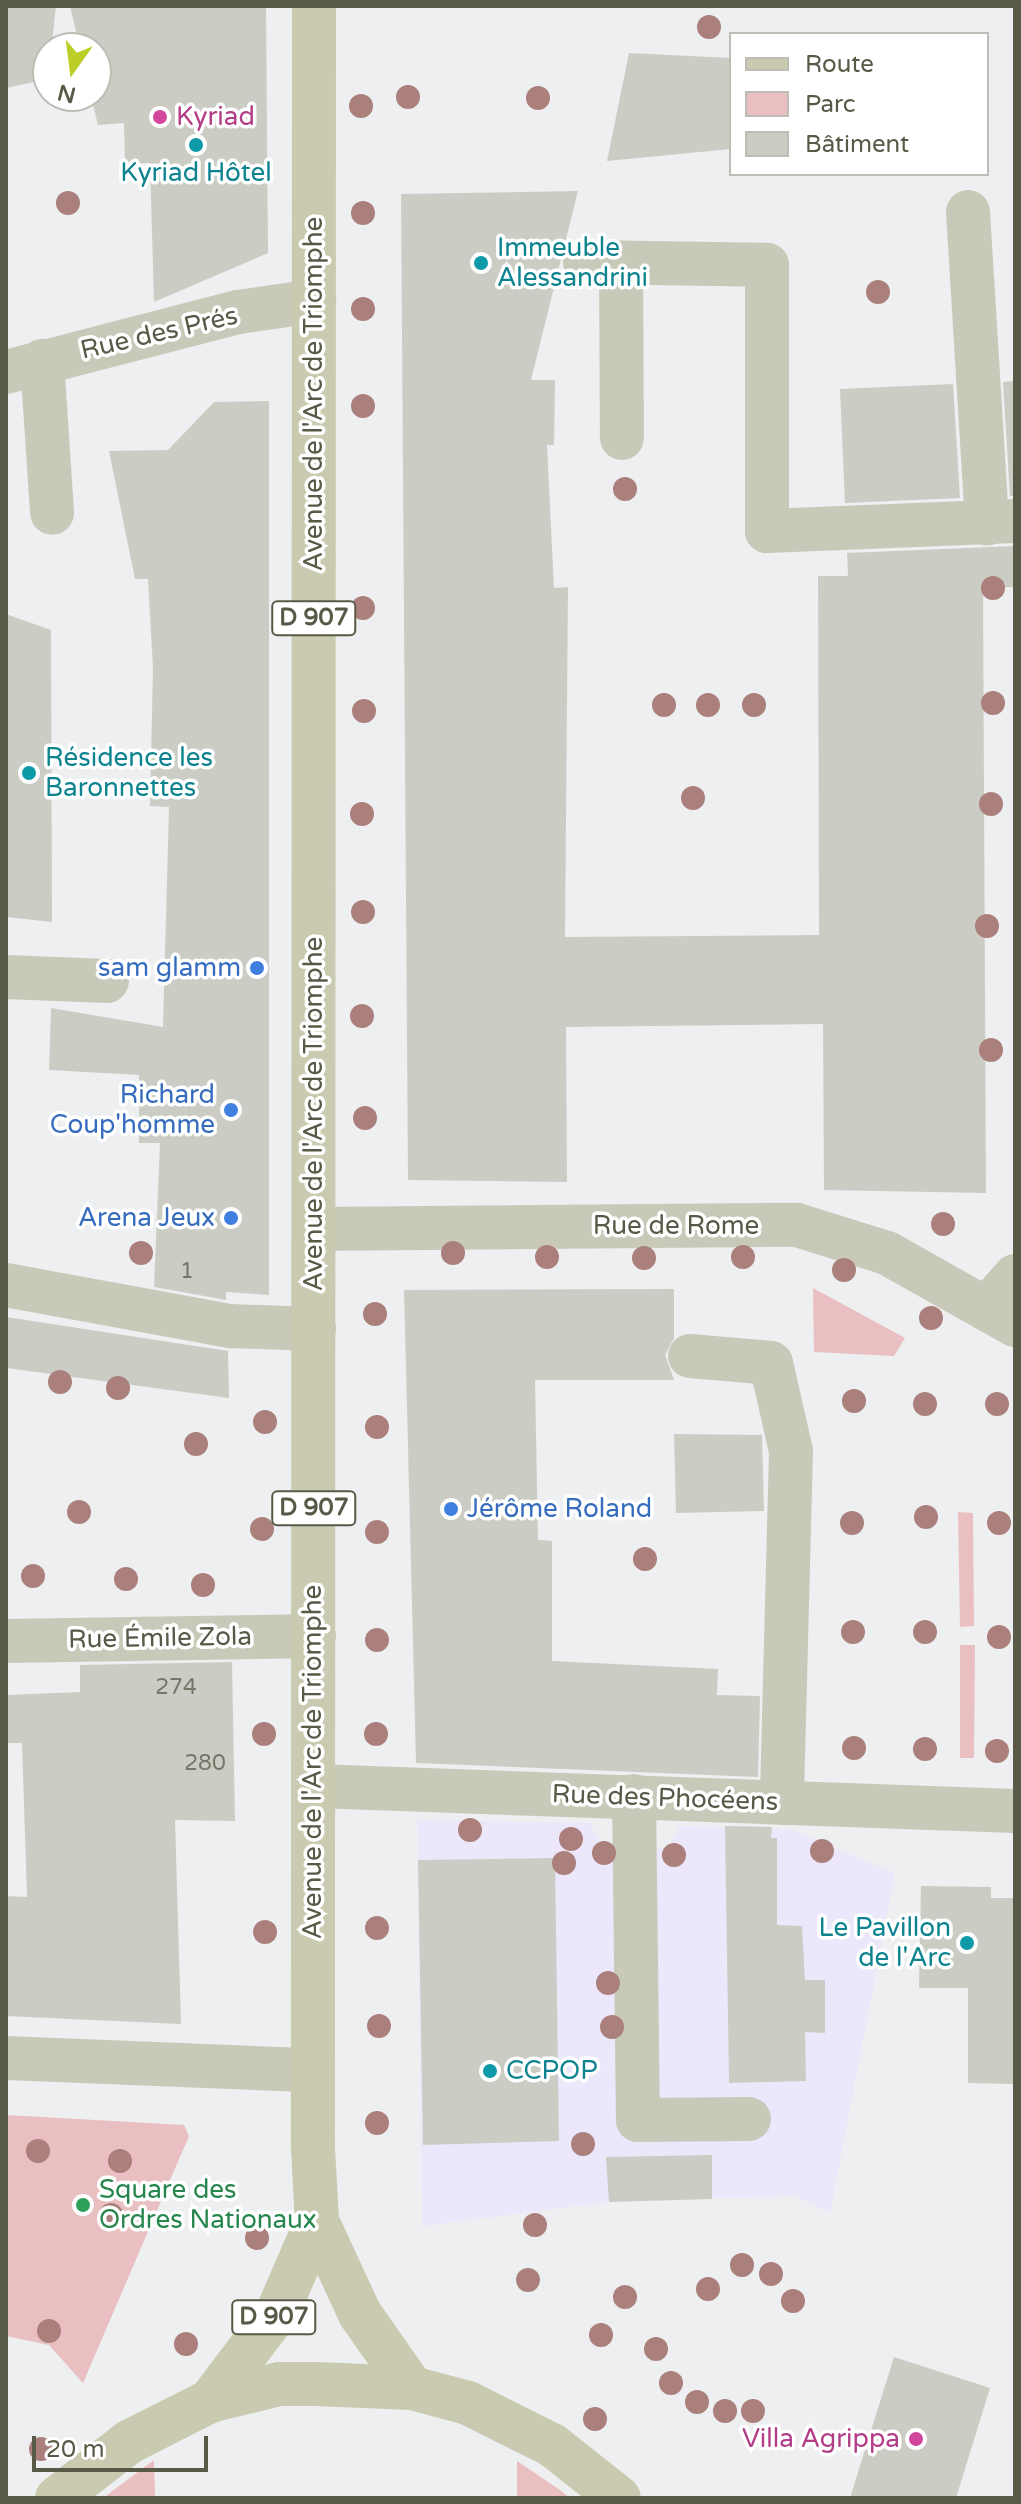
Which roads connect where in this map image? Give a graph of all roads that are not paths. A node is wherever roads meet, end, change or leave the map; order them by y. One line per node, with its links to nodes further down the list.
1 (314, 6): 3 (main road, Avenue de l'Arc de Triomphe / D 907)
2 (968, 212): 7 (street)
3 (314, 301): 4 (street, Rue des Prés); 10 (main road, Avenue de l'Arc de Triomphe / D 907)
4 (24, 367): 6 (street)
5 (622, 438): 7 (street)
6 (52, 513)
7 (1001, 522)
8 (6, 977): 9 (street)
9 (107, 981)
10 (314, 1229): 13 (street, Rue de Rome); 14 (main road, Avenue de l'Arc de Triomphe / D 907)
11 (1015, 1276): 13 (street)
12 (6, 1285): 14 (street)
13 (1001, 1317)
14 (314, 1329): 16 (main road, Avenue de l'Arc de Triomphe / D 907)
15 (690, 1356): 20 (street)
16 (314, 1636): 17 (street, Rue Émile Zola); 18 (main road, Avenue de l'Arc de Triomphe / D 907)
17 (6, 1641)
18 (315, 1786): 19 (street, Rue des Phocéens); 23 (main road, Avenue de l'Arc de Triomphe / D 907)
19 (634, 1796): 20 (street, Rue des Phocéens); 24 (street)
20 (782, 1803): 21 (street, Rue des Phocéens)
21 (1015, 1811)
22 (6, 2058): 23 (street)
23 (310, 2070): 25 (main road, Avenue de l'Arc de Triomphe / D 907)
24 (749, 2119)
25 (317, 2221): 26 (main road, D 907); 27 (main road, D 907)
26 (412, 2388): 27 (main road); 29 (main road)
27 (210, 2401): 28 (main road)
28 (57, 2498)
29 (619, 2498)

